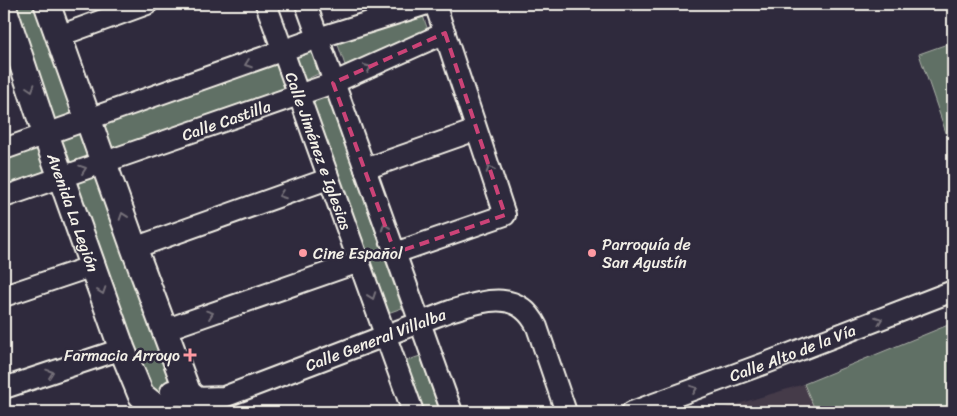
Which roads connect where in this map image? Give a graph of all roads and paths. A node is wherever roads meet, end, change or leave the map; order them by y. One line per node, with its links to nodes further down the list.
1 (47, 4): 9 (street)
2 (148, 4): 9 (street)
3 (266, 4): 11 (street, Calle Jiménez e Iglesias)
4 (306, 4): 10 (street)
5 (427, 4): 10 (street)
6 (435, 4): 8 (street)
7 (4, 9): 12 (street, Avenida La Legión)
8 (445, 33): 13 (street, Calle Castilla, one-way to 8); 16 (street)
9 (59, 36): 15 (street)
10 (318, 38): 11 (street); 13 (street)
11 (282, 51): 14 (street, Calle Jiménez e Iglesias); 15 (street, one-way to 15)
12 (11, 53): 17 (street, Avenida La Legión, one-way to 17)
13 (334, 83): 14 (street, Calle Castilla); 20 (street)
14 (298, 95): 19 (street, Calle Castilla); 22 (street, Calle Jiménez e Iglesias)
15 (89, 120): 17 (street); 19 (street)
16 (476, 130): 20 (street); 25 (street, one-way to 16)
17 (46, 135): 18 (street); 21 (street, Avenida La Legión)
18 (4, 150)
19 (104, 162): 21 (street, Calle Castilla, one-way to 19); 24 (street, one-way to 19)
20 (365, 169): 25 (street, one-way to 20)
21 (61, 177): 23 (street, Calle Castilla); 27 (street, Avenida La Legión)
22 (328, 179): 24 (street, one-way to 24); 26 (street, Calle Jiménez e Iglesias)
23 (4, 197)
24 (134, 248): 31 (street)
25 (395, 253): 30 (street)
26 (359, 262): 31 (street, one-way to 26); 32 (street, Calle Jiménez e Iglesias, one-way to 32)
27 (93, 266): 29 (street); 33 (street, Avenida La Legión, one-way to 33)
28 (953, 291): 40 (street, Calle Alto de la Vía, one-way to 28)
29 (4, 296)
30 (419, 322): 32 (street, Calle General Villalba); 38 (street); 39 (street, Calle General Villalba)
31 (164, 330): 35 (street)
32 (386, 335): 35 (street, Calle General Villalba); 37 (street, Calle Jiménez e Iglesias)
33 (122, 349): 34 (street, one-way to 33); 36 (street, Avenida La Legión)
34 (4, 388)
35 (199, 404): 36 (street)
36 (155, 410)
37 (413, 412)
38 (452, 412)
39 (566, 412)
40 (632, 412)

